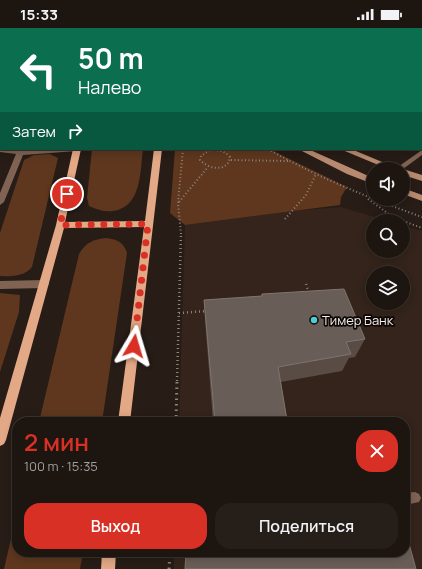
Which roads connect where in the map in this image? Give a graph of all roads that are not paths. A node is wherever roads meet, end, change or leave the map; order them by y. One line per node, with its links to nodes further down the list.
1 (0, 150): 8 (lane)
2 (63, 150): 8 (lane)
3 (77, 150): 18 (main road)
4 (158, 150): 17 (main road)
5 (304, 150): 12 (main road)
6 (347, 150): 9 (main road)
7 (422, 152): 10 (lane)
8 (20, 153): 16 (lane)
9 (377, 162)
10 (408, 162)
11 (410, 174): 13 (main road)
12 (366, 178)
13 (422, 178)
14 (410, 194): 15 (main road)
15 (422, 198)
16 (0, 202)
17 (148, 224): 18 (main road); 21 (main road)
18 (60, 225): 19 (main road)
19 (44, 284): 20 (street); 22 (main road)
20 (0, 285)
21 (125, 417)
22 (0, 440)
23 (109, 557): 24 (main road)
24 (108, 569)

